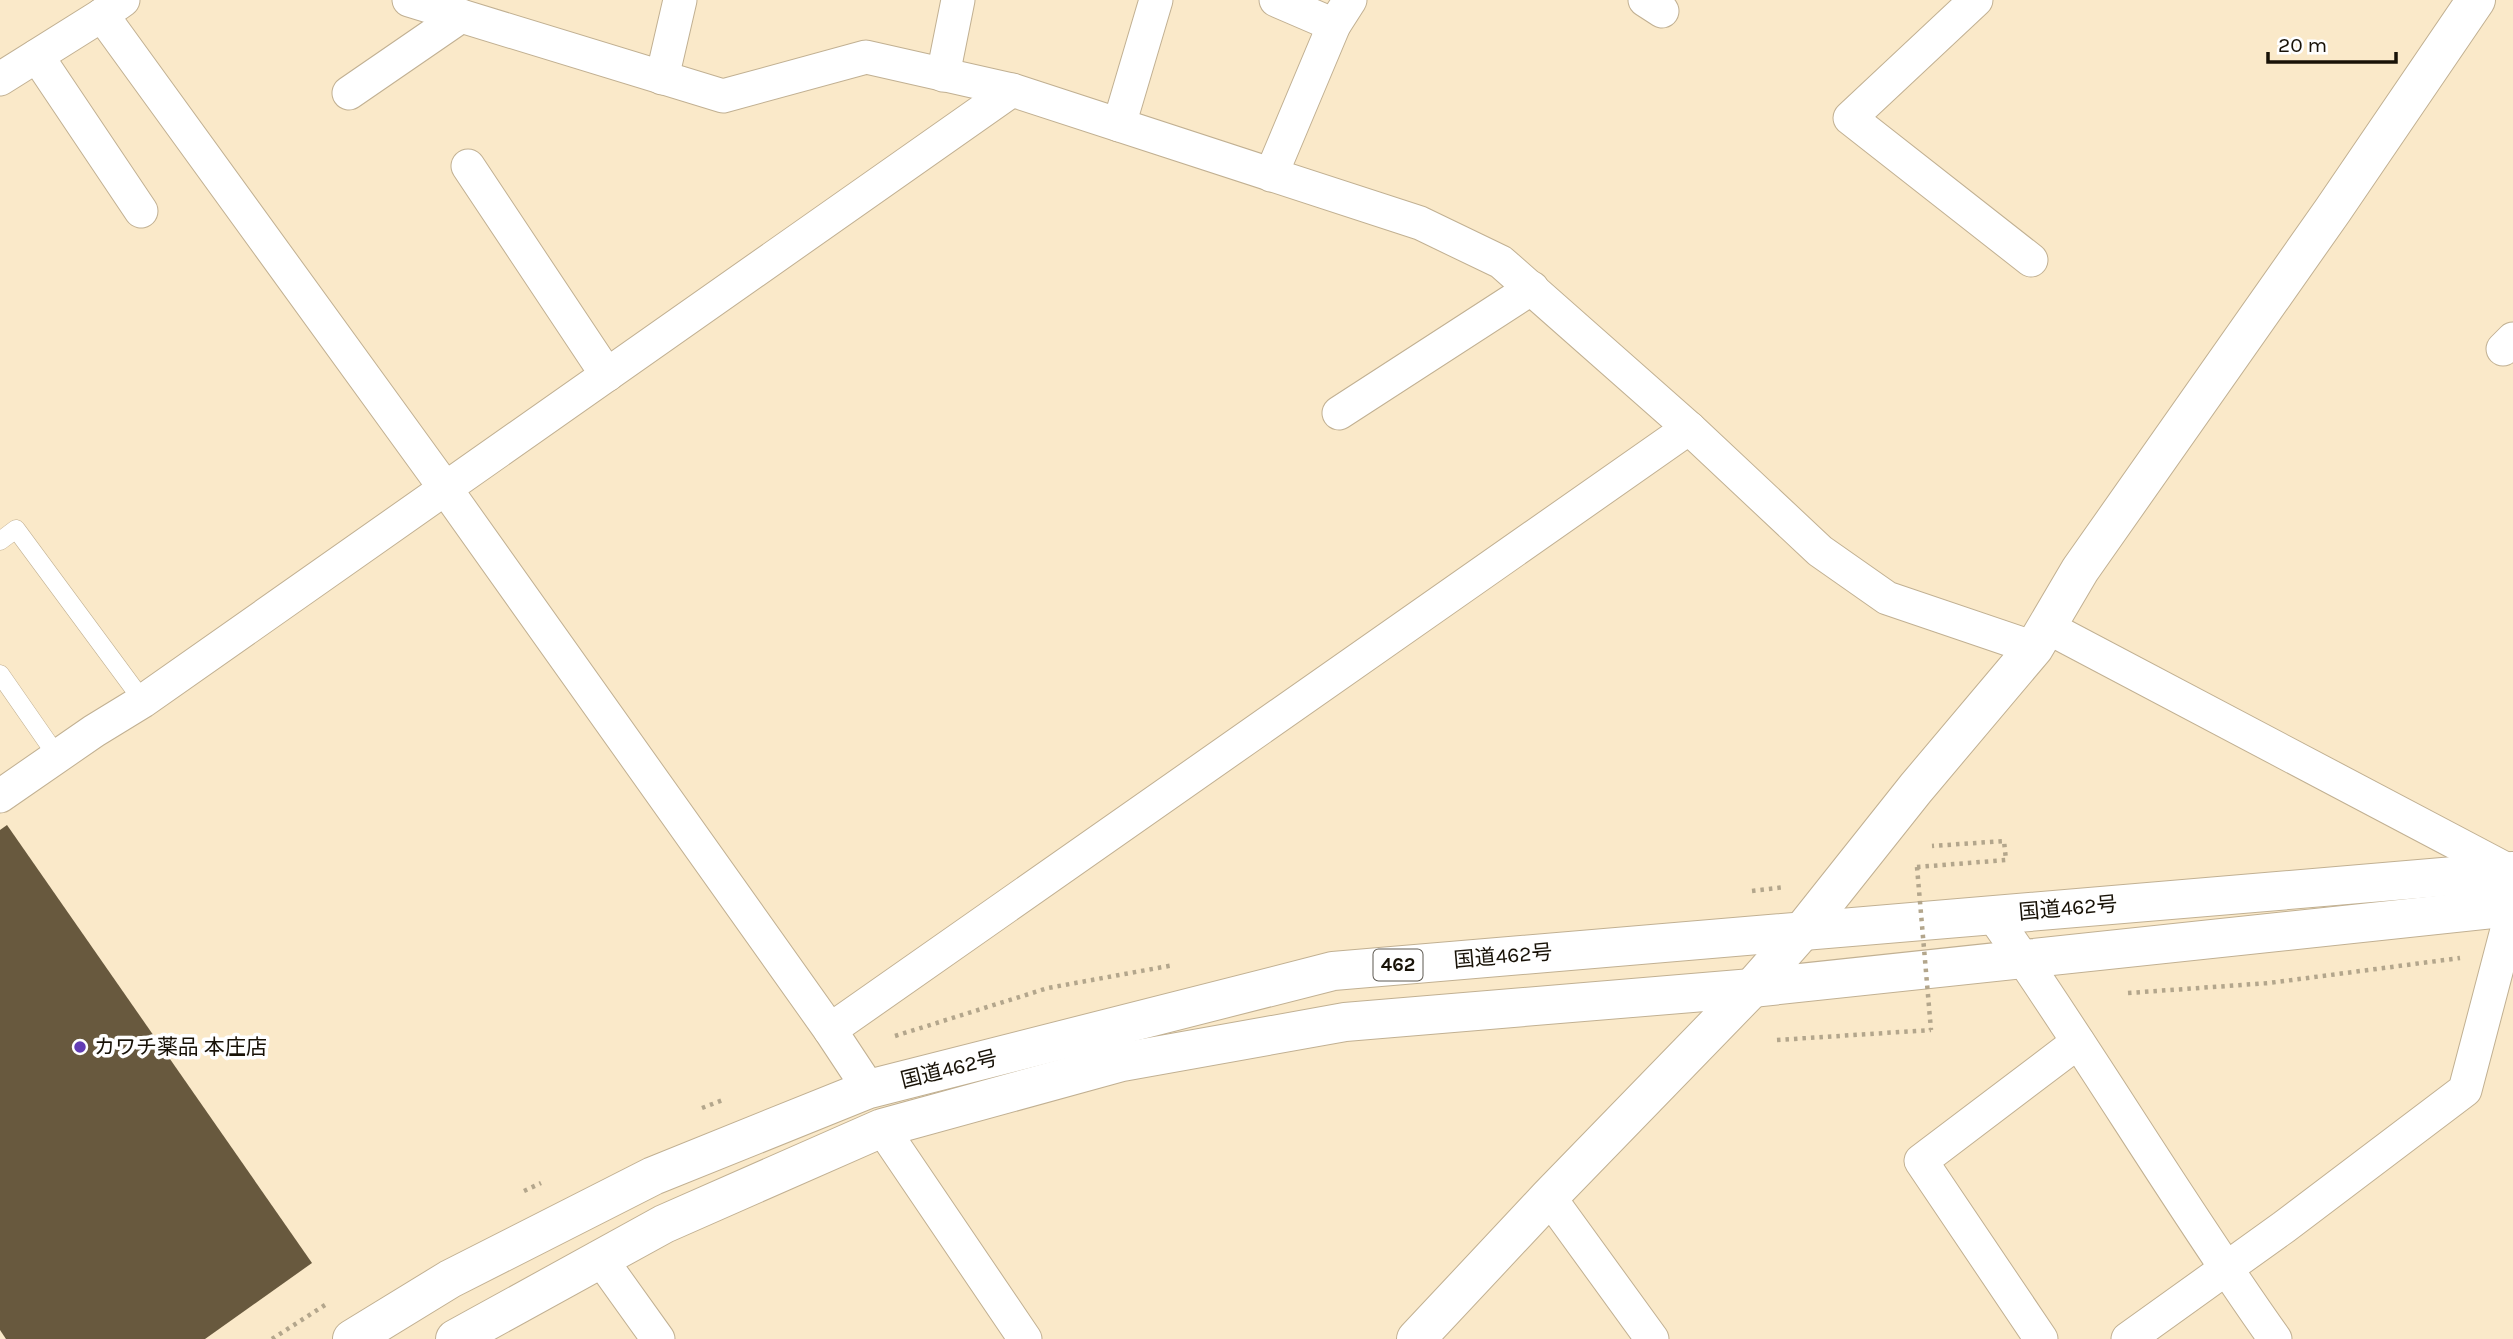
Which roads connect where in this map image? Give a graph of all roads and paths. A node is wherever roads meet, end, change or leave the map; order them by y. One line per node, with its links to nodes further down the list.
1 (409, 0): 9 (street)
2 (680, 0): 13 (street)
3 (958, 0): 12 (street)
4 (1156, 0): 17 (street)
5 (1276, 0): 10 (street)
6 (1976, 0): 21 (street)
7 (2476, 0): 28 (main road)
8 (112, 8): 11 (street); 26 (street)
9 (470, 12): 13 (street); 16 (street)
10 (1342, 12): 19 (street)
11 (37, 56): 14 (street); 20 (street)
12 (943, 75): 13 (street); 15 (street)
13 (662, 78)
14 (0, 79)
15 (1012, 90): 17 (street); 23 (street)
16 (349, 93)
17 (1119, 125): 19 (street)
18 (468, 166): 23 (street)
19 (1271, 175): 22 (street)
20 (141, 211)
21 (2031, 260)
22 (1532, 288): 24 (street); 25 (street)
23 (607, 375): 26 (street)
24 (1339, 413)
25 (1689, 428): 28 (street); 39 (street)
26 (445, 488): 30 (street); 39 (street)
27 (0, 541): 30 (lane)
28 (2040, 637): 34 (street); 36 (main road)
29 (0, 674): 31 (lane)
30 (143, 701): 31 (street)
31 (57, 756): 32 (street)
32 (0, 796)
33 (1932, 846): 40 (path, bridge)
34 (2513, 886): 35 (main road, 国道462号 / 462); 37 (main road, 国道462号); 46 (street)
35 (1992, 914): 36 (main road, 国道462号 / 462); 37 (street)
36 (1804, 929): 38 (main road); 42 (main road, 国道462号 / 462)
37 (2024, 959): 38 (main road, 国道462号); 41 (street)
38 (1752, 988): 43 (main road, 国道462号); 44 (main road)
39 (830, 1030): 42 (street)
40 (1777, 1040)
41 (2078, 1042): 46 (street); 53 (street)
42 (869, 1089): 47 (main road, 国道462号 / 462)
43 (883, 1128): 45 (main road, 国道462号); 50 (street)
44 (1549, 1197): 51 (main road); 52 (street)
45 (600, 1258): 48 (main road, 国道462号); 49 (street)
46 (2225, 1269): 54 (street); 55 (street)
47 (352, 1339)
48 (455, 1339)
49 (657, 1339)
50 (1025, 1339)
51 (1416, 1339)
52 (1652, 1339)
53 (2041, 1339)
54 (2128, 1339)
55 (2275, 1339)

